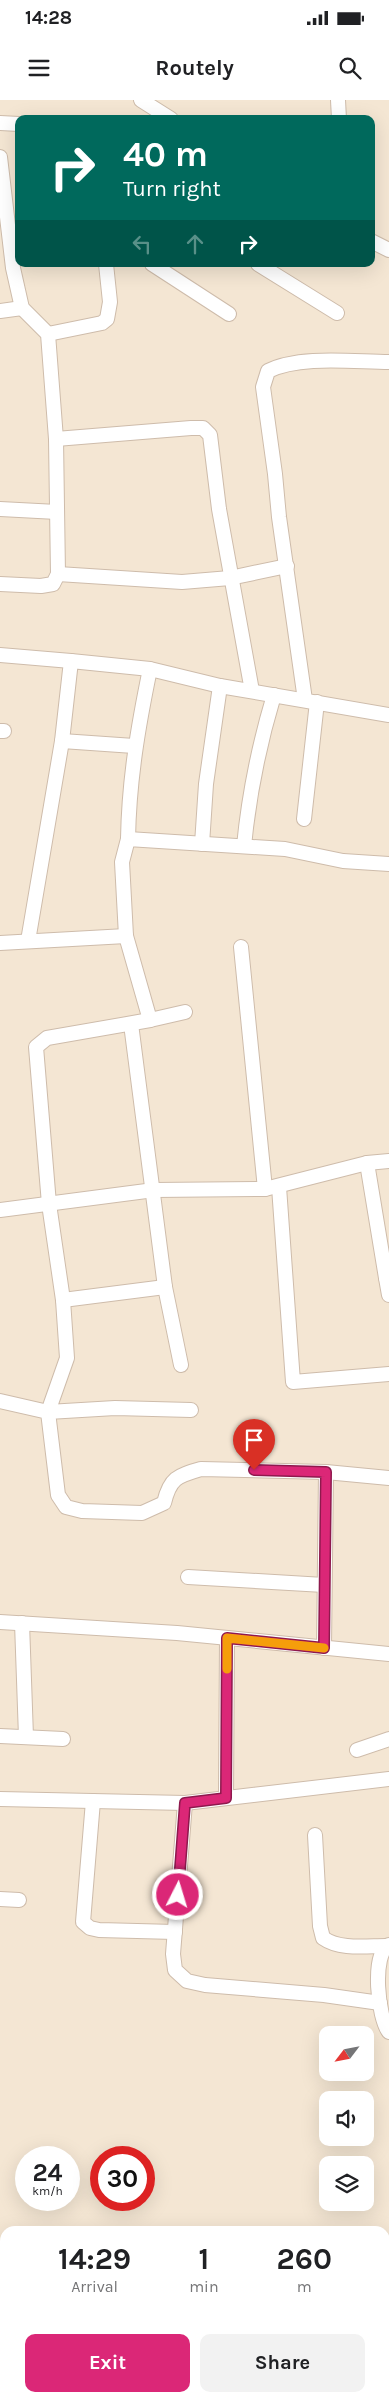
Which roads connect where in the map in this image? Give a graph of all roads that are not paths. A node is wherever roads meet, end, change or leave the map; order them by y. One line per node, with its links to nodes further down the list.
1 (141, 100): 3 (street)
2 (338, 100): 4 (street)
3 (165, 115)
4 (339, 115)
5 (0, 123): 6 (street)
6 (15, 124)
7 (0, 157): 13 (street)
8 (375, 243): 9 (street)
9 (389, 250)
10 (106, 267): 17 (street)
11 (157, 267): 16 (street)
12 (263, 267): 15 (street)
13 (22, 308): 14 (street); 17 (street)
14 (0, 311)
15 (337, 313)
16 (228, 314)
17 (48, 334): 19 (street)
18 (389, 362): 22 (street)
19 (56, 439): 21 (street); 24 (street)
20 (0, 509): 21 (street)
21 (57, 512): 23 (street)
22 (287, 566): 24 (street); 32 (street)
23 (58, 574): 24 (street); 25 (street)
24 (230, 578): 30 (street)
25 (0, 584)
26 (0, 655): 27 (street)
27 (72, 661): 28 (street); 34 (street)
28 (150, 669): 29 (street); 35 (street)
29 (220, 686): 30 (street); 38 (street)
30 (252, 691): 31 (street)
31 (274, 695): 32 (street); 39 (street)
32 (311, 701): 33 (street); 36 (street)
33 (389, 715)
34 (62, 741): 35 (street); 42 (street)
35 (134, 746): 37 (street)
36 (304, 819)
37 (128, 839): 38 (street); 41 (street)
38 (202, 844): 39 (street)
39 (244, 846): 40 (street)
40 (389, 864)
41 (126, 936): 42 (street); 46 (street)
42 (28, 941): 43 (street)
43 (0, 943)
44 (241, 947): 51 (street)
45 (185, 1012): 46 (street)
46 (150, 1020): 47 (street)
47 (131, 1024): 52 (street); 53 (street)
48 (389, 1162): 49 (street)
49 (367, 1164): 50 (street); 55 (street)
50 (279, 1187): 51 (street); 60 (street)
51 (265, 1189): 52 (street)
52 (154, 1190): 53 (street); 56 (street)
53 (49, 1204): 54 (street); 58 (street)
54 (0, 1210)
55 (387, 1278): 57 (street)
56 (165, 1287): 58 (street); 59 (street)
57 (389, 1295)
58 (63, 1300): 63 (street)
59 (181, 1365)
60 (389, 1374)
61 (0, 1401): 63 (street)
62 (191, 1410): 63 (street)
63 (48, 1412): 64 (street)
64 (326, 1472): 65 (street); 67 (street)
65 (389, 1478)
66 (188, 1578): 67 (street)
67 (324, 1585): 71 (street)
68 (0, 1622): 69 (street)
69 (22, 1623): 70 (street); 74 (street)
70 (227, 1638): 71 (street); 79 (street)
71 (324, 1648): 72 (street)
72 (389, 1654)
73 (0, 1736): 74 (street)
74 (26, 1737): 75 (street)
75 (64, 1739)
76 (389, 1739): 77 (street)
77 (357, 1750)
78 (389, 1779): 79 (street)
79 (226, 1798): 82 (street)
80 (0, 1799): 81 (street)
81 (93, 1801): 82 (street); 86 (street)
82 (185, 1803): 86 (street)
83 (315, 1835): 87 (street)
84 (0, 1899): 85 (street)
85 (19, 1900)
86 (175, 1932): 88 (street)
87 (388, 1945): 88 (street)
88 (380, 2003): 89 (street)
89 (389, 2032)

